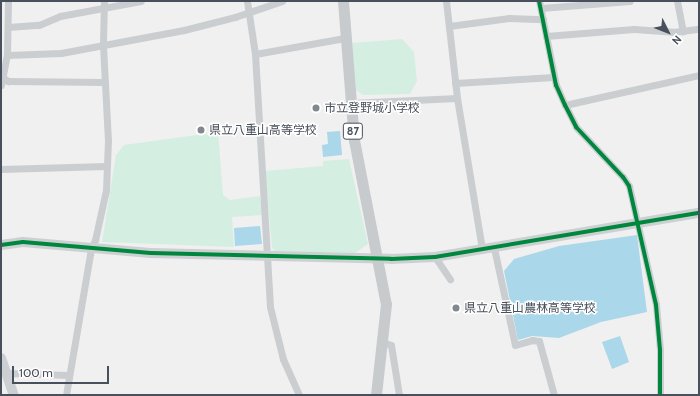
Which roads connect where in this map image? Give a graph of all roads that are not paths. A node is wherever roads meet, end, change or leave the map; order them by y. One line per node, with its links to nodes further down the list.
1 (8, 1): 15 (street)
2 (141, 1): 10 (street)
3 (247, 1): 12 (street)
4 (282, 1): 12 (street)
5 (343, 1): 19 (main road, 87)
6 (446, 1): 14 (street)
7 (630, 1): 9 (street)
8 (677, 1): 17 (street)
9 (580, 3): 11 (street)
10 (104, 4): 15 (street); 20 (street)
11 (540, 5): 13 (street)
12 (247, 14): 20 (street); 22 (street)
13 (543, 19): 14 (street); 18 (street)
14 (449, 26): 27 (street)
15 (8, 28): 21 (street)
16 (699, 29): 17 (street)
17 (683, 31): 18 (street)
18 (546, 36): 25 (street)
19 (345, 38): 22 (street); 30 (main road, 87)
20 (103, 44): 21 (street); 26 (street)
21 (5, 51): 24 (street)
22 (254, 54): 40 (street)
23 (699, 75): 31 (street)
24 (2, 76): 26 (street); 28 (street)
25 (554, 77): 27 (street); 31 (street)
26 (105, 82): 32 (street)
27 (456, 83): 29 (street)
28 (1, 84)
29 (458, 98): 30 (street); 39 (street)
30 (350, 103): 42 (main road, 87)
31 (565, 105): 35 (street)
32 (106, 166): 33 (street); 38 (street)
33 (1, 169)
34 (699, 213): 35 (street)
35 (639, 225): 37 (street); 54 (street)
36 (1, 244): 38 (street)
37 (494, 248): 39 (street); 53 (street)
38 (91, 249): 40 (street); 47 (street)
39 (482, 249): 41 (street)
40 (269, 256): 42 (street); 50 (street)
41 (435, 256): 42 (street); 43 (street)
42 (379, 259): 44 (main road, 87)
43 (450, 279)
44 (382, 342): 51 (main road, 87); 52 (street)
45 (1, 358): 46 (street)
46 (6, 373): 47 (street); 48 (street)
47 (69, 375): 49 (street)
48 (14, 395)
49 (66, 395)
50 (299, 395)
51 (376, 395)
52 (399, 395)
53 (554, 395)
54 (660, 395)

